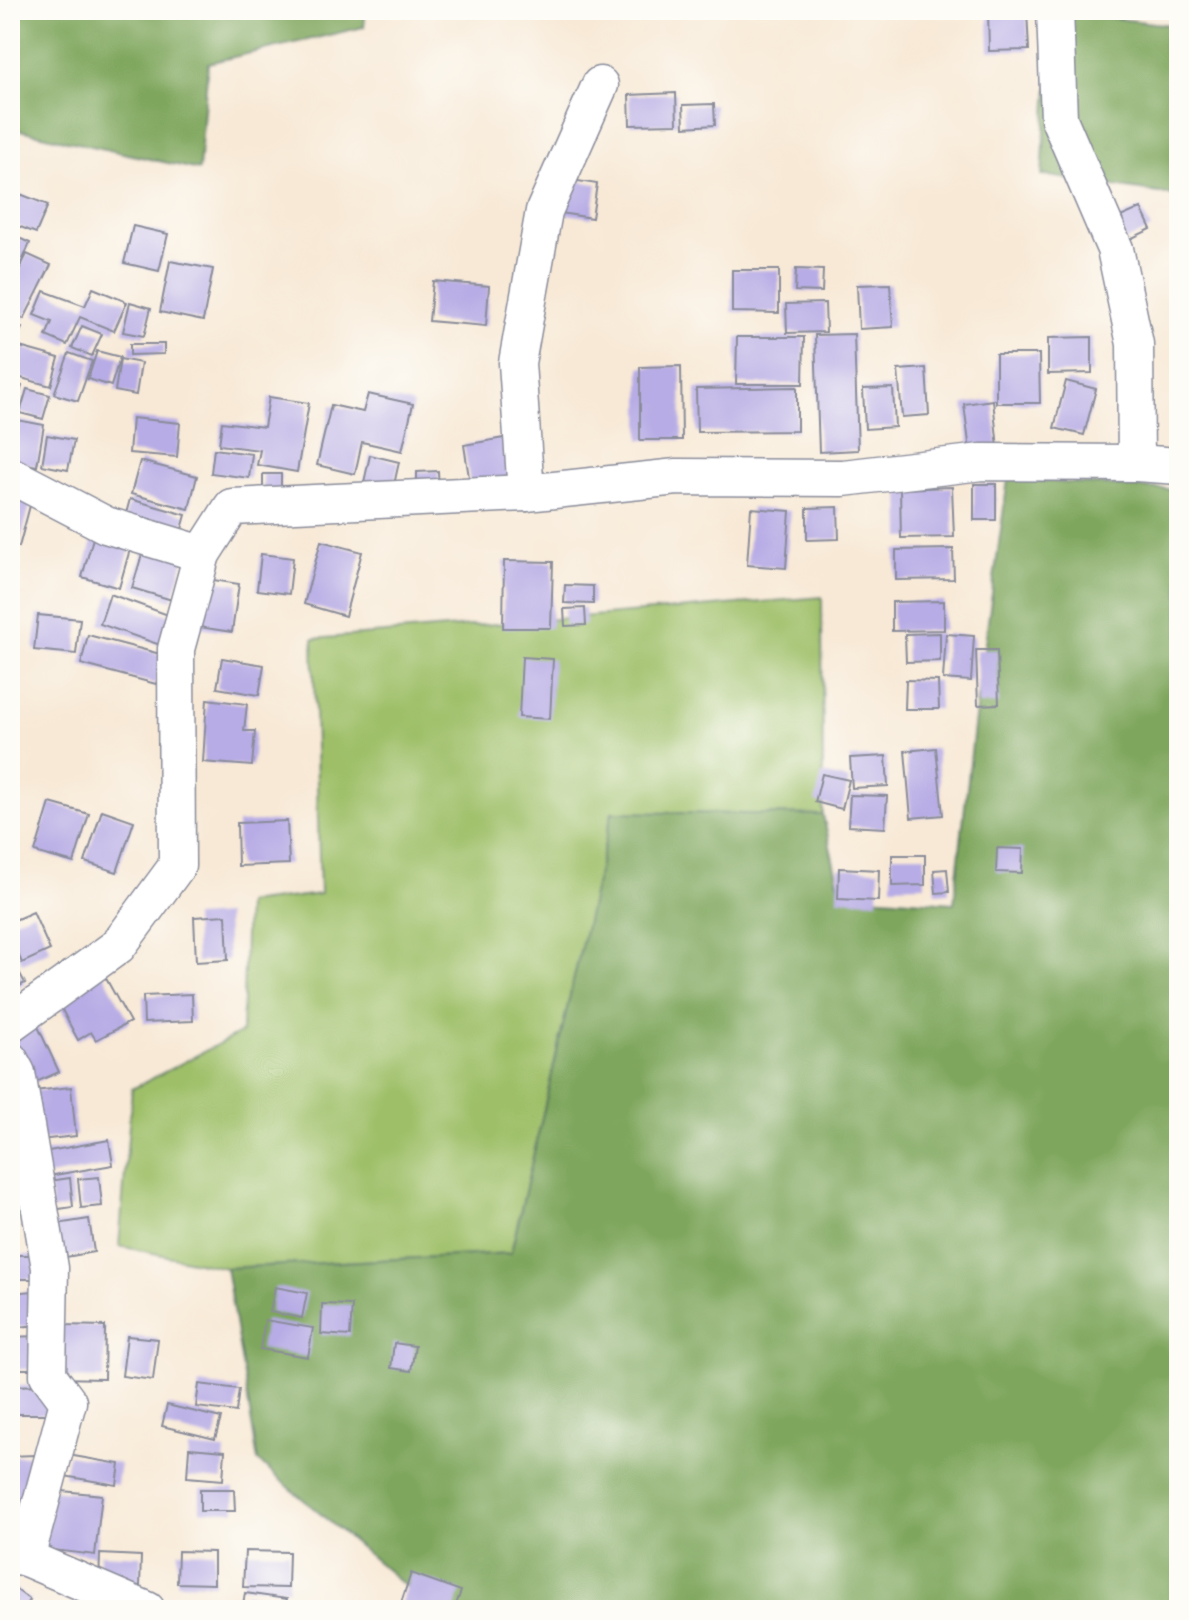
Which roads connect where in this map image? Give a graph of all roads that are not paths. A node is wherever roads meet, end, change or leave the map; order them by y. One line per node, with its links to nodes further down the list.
1 (1055, 10): 3 (street)
2 (600, 85): 6 (street)
3 (1136, 463): 4 (street); 6 (street)
4 (1179, 466)
5 (10, 475): 7 (street)
6 (526, 493): 7 (street)
7 (202, 554): 8 (street)
8 (10, 1024)
9 (10, 1060): 10 (street)
10 (18, 1556): 11 (street)
11 (147, 1610)

